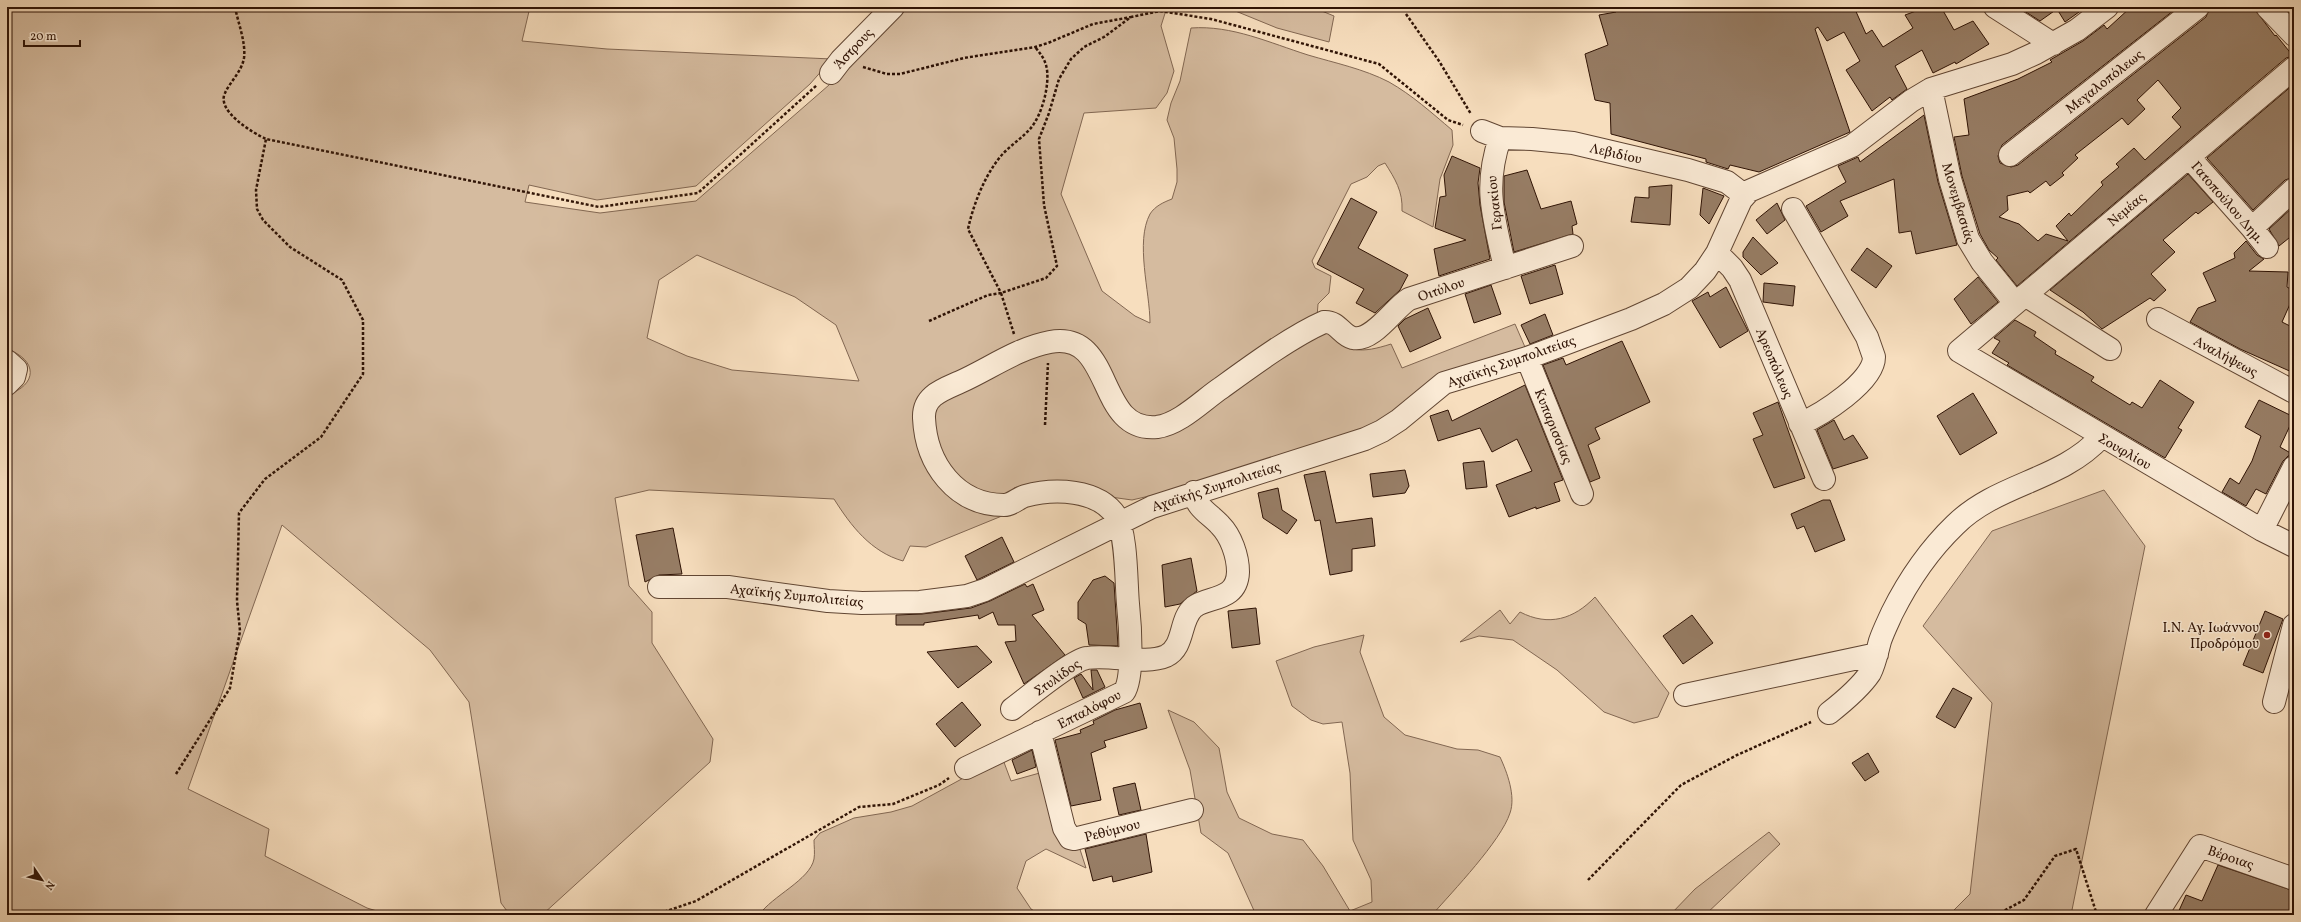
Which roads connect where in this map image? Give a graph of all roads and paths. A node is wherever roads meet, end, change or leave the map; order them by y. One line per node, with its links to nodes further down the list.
1 (235, 7): 16 (path)
2 (893, 7): 12 (street, Άστρους)
3 (1995, 7): 10 (street)
4 (2198, 7): 17 (street, Μεγαλοπόλεως)
5 (2267, 7): 9 (street)
6 (2102, 9): 10 (street, Αχαϊκής Συμπολιτείας)
7 (1406, 14): 15 (path)
8 (1131, 17): 11 (path); 15 (path); 27 (path)
9 (2294, 36)
10 (2052, 44): 14 (street, Αχαϊκής Συμπολιτείας)
11 (1035, 47): 12 (path); 27 (path)
12 (836, 66): 16 (path)
13 (2294, 68): 18 (street, Νεμέας)
14 (1931, 89): 20 (street, Αχαϊκής Συμπολιτείας); 28 (street, Μονεμβασιάς)
15 (1491, 135): 20 (street, Λεβιδίου); 26 (street, Γερακίου)
16 (266, 139): 59 (path)
17 (2010, 155)
18 (2189, 156): 22 (street, Γατοπούλου Δημ.); 28 (street, Νεμέας)
19 (2294, 190): 22 (street)
20 (1744, 196): 25 (street, Αχαϊκής Συμπολιτείας)
21 (1794, 209): 39 (street)
22 (2252, 228): 24 (street, Γατοπούλου Δημ.)
23 (1572, 246): 26 (street, Οιτύλου)
24 (2267, 247)
25 (1717, 252): 35 (street, Αχαϊκής Συμπολιτείας); 39 (street, Αρεοπόλεως)
26 (1505, 268): 31 (street, Οιτύλου)
27 (1001, 293): 30 (path); 34 (path)
28 (2020, 299): 32 (street, Μονεμβασιάς); 33 (street, Νεμέας)
29 (2158, 319): 38 (street, Αναλήψεως)
30 (929, 321)
31 (1049, 342): 34 (street); 40 (path)
32 (2110, 349)
33 (1959, 351): 41 (street, Σουφλίου)
34 (1020, 352): 46 (street)
35 (1526, 358): 44 (street, Αχαϊκής Συμπολιτείας); 45 (street, Κυπαρισσίας)
36 (7, 361): 37 (street)
37 (7, 384)
38 (2294, 392)
39 (1800, 424): 43 (street, Αρεοπόλεως)
40 (1045, 425)
41 (2101, 437): 47 (street, Σουφλίου); 51 (street)
42 (2294, 467): 47 (street)
43 (1824, 479)
44 (1194, 492): 46 (street, Αχαϊκής Συμπολιτείας); 52 (street, Στυλίδος)
45 (1582, 494)
46 (1119, 523): 49 (street, Αχαϊκής Συμπολιτείας); 52 (street, Επταλόφου)
47 (2262, 530): 48 (street, Σουφλίου)
48 (2294, 546)
49 (659, 587)
50 (2294, 625): 54 (street)
51 (1877, 654): 53 (street); 56 (street)
52 (1129, 659): 55 (street, Στυλίδος); 57 (street, Επταλόφου)
53 (1685, 695)
54 (2274, 702)
55 (1012, 709)
56 (1829, 713): 62 (path)
57 (1040, 732): 58 (street, Επταλόφου); 60 (street, Ρεθύμνου)
58 (966, 768): 63 (path)
59 (176, 774)
60 (1192, 810)
61 (2294, 879): 66 (street, Βέροιας)
62 (1588, 880)
63 (655, 915)
64 (1996, 915): 65 (path)
65 (2097, 915)
66 (2156, 915)

